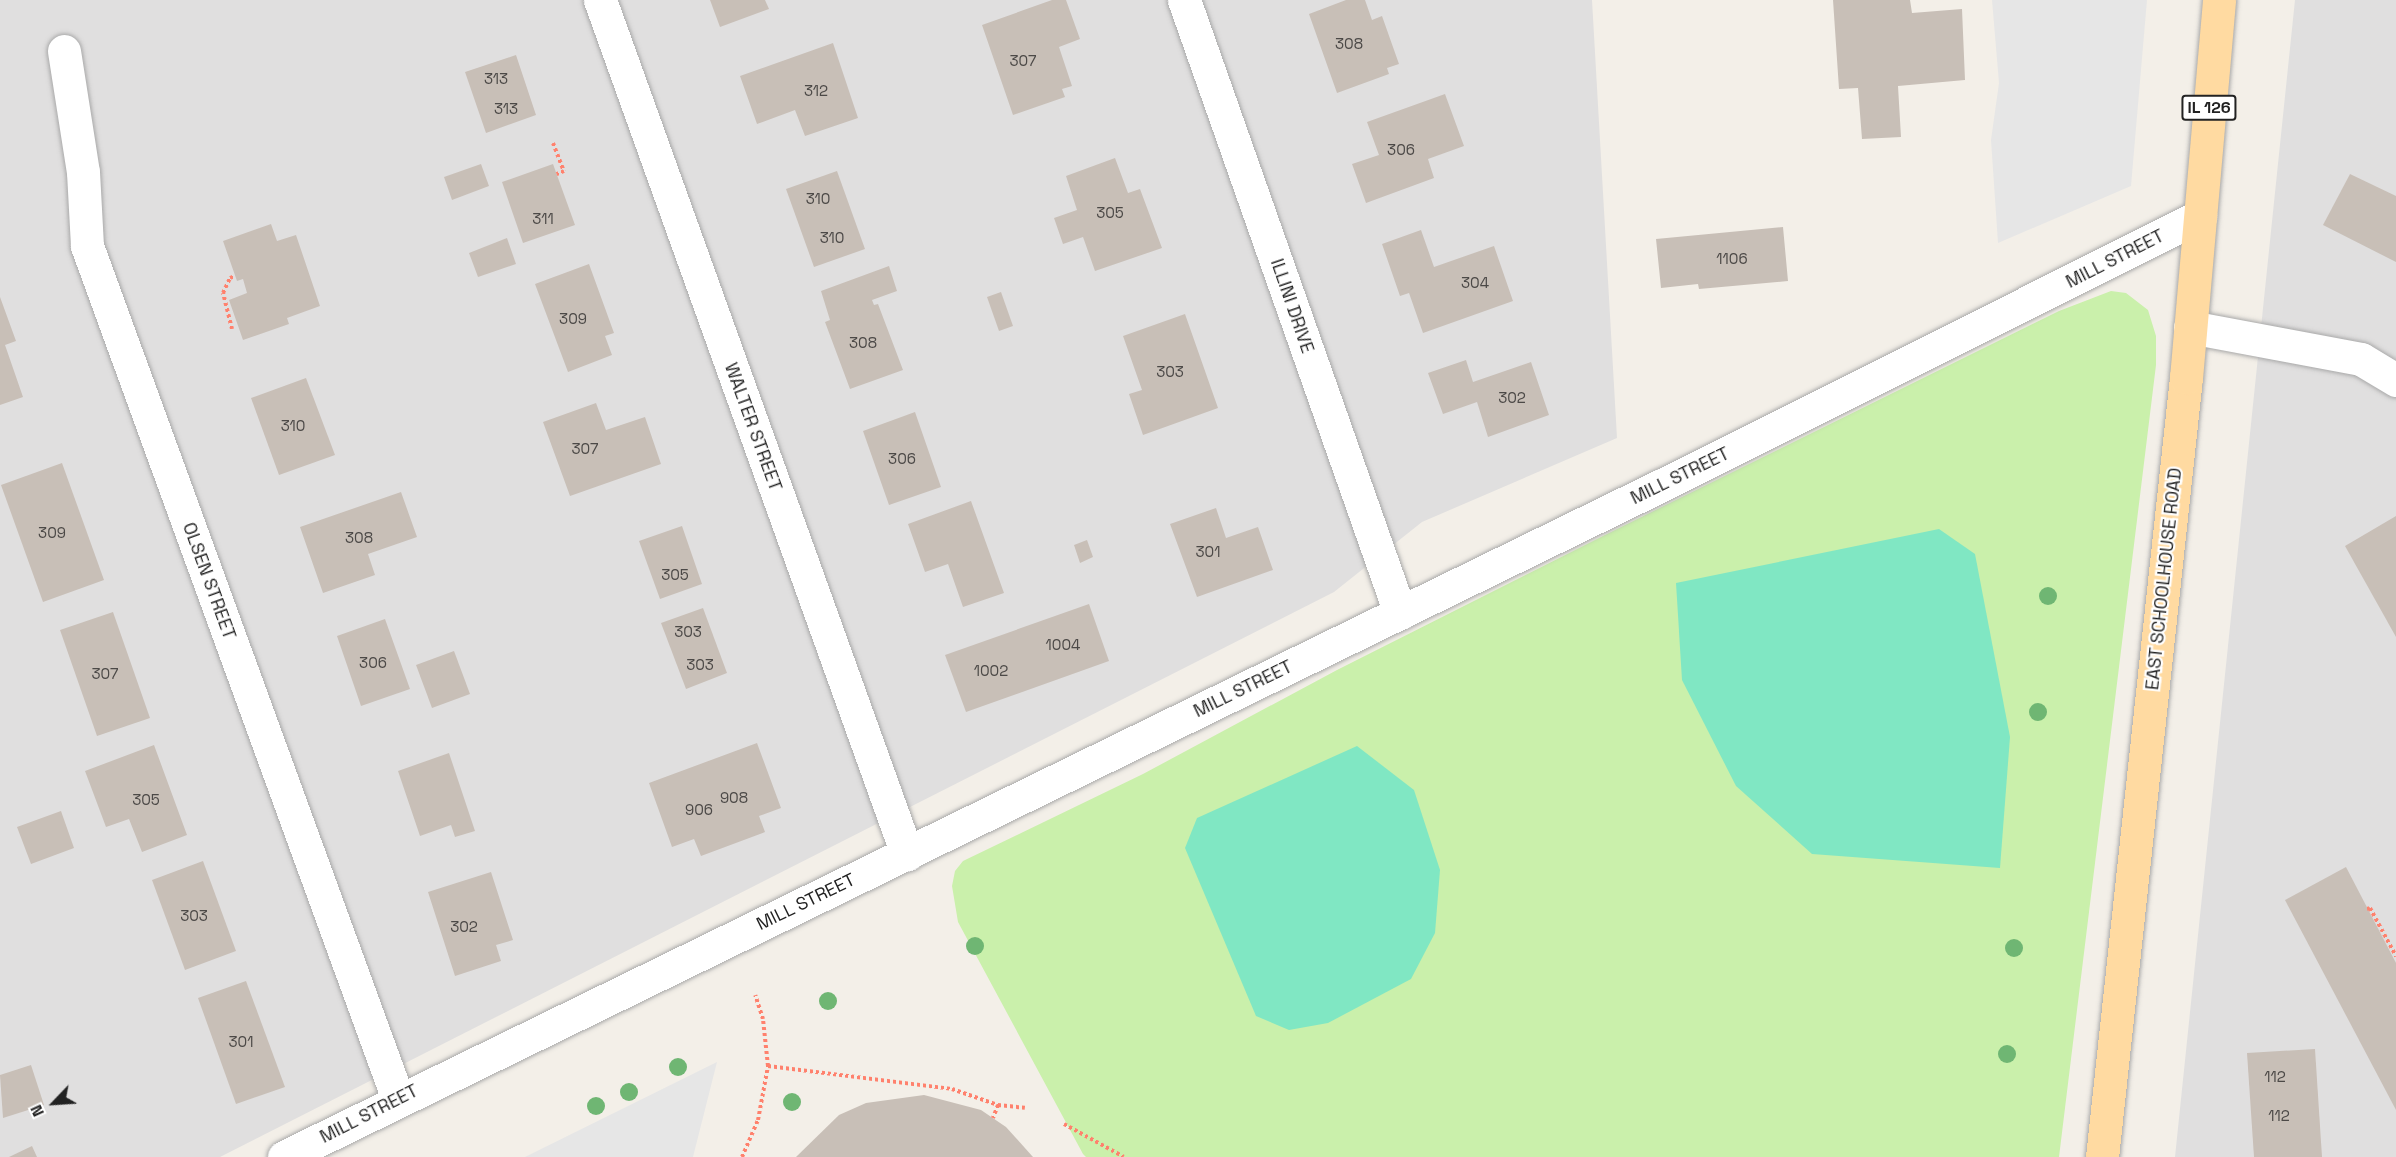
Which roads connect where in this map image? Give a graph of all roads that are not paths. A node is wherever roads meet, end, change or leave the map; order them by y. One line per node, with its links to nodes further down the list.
1 (600, 0): 9 (street, WALTER STREET)
2 (1184, 0): 8 (street, ILLINI DRIVE)
3 (2219, 0): 5 (main road, EAST SCHOOLHOUSE ROAD / IL 126)
4 (64, 51): 10 (street, OLSEN STREET)
5 (2200, 216): 6 (main road, EAST SCHOOLHOUSE ROAD); 8 (street, MILL STREET)
6 (2190, 327): 7 (street); 12 (main road, EAST SCHOOLHOUSE ROAD)
7 (2396, 380)
8 (1400, 613): 9 (street, MILL STREET)
9 (907, 854): 10 (street, MILL STREET)
10 (398, 1100): 11 (street, MILL STREET)
11 (284, 1157)
12 (2102, 1157)

